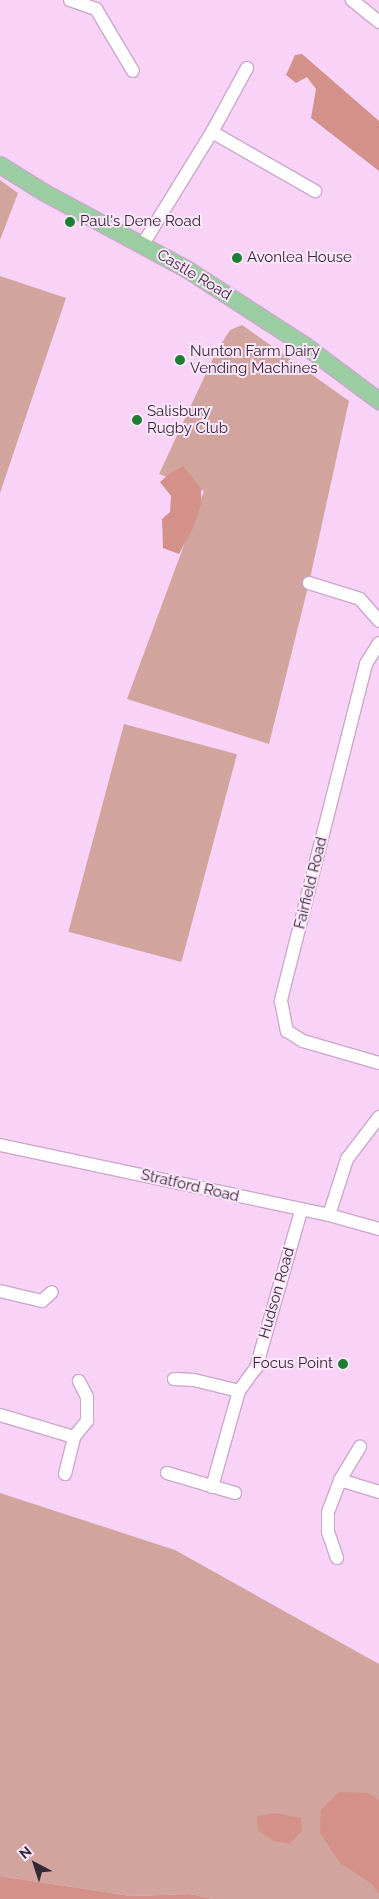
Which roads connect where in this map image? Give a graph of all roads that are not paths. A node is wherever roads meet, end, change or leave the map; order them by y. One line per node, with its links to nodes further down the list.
1 (70, 0): 3 (street)
2 (352, 0): 4 (street)
3 (100, 5): 6 (street)
4 (379, 22)
5 (247, 68): 7 (street)
6 (133, 70)
7 (212, 132): 9 (street); 10 (street)
8 (0, 165): 10 (main road, Castle Road)
9 (315, 191)
10 (143, 244): 11 (main road, Castle Road)
11 (379, 401)
12 (310, 583): 13 (street)
13 (379, 621)
14 (379, 643): 15 (street, Fairfield Road)
15 (379, 1063)
16 (379, 1117): 19 (street)
17 (0, 1145): 18 (street, Stratford Road)
18 (300, 1211): 19 (street, Stratford Road); 25 (street, Hudson Road)
19 (328, 1215): 20 (street, Stratford Road)
20 (379, 1229)
21 (0, 1291): 22 (street)
22 (52, 1292)
23 (174, 1379): 25 (street)
24 (80, 1381): 27 (street)
25 (239, 1391): 32 (street, Hudson Road)
26 (0, 1415): 27 (street)
27 (74, 1437): 30 (street)
28 (360, 1446): 31 (street)
29 (167, 1473): 32 (street)
30 (65, 1474)
31 (340, 1480): 33 (street); 35 (street)
32 (212, 1487): 34 (street)
33 (379, 1492)
34 (235, 1493)
35 (337, 1558)

